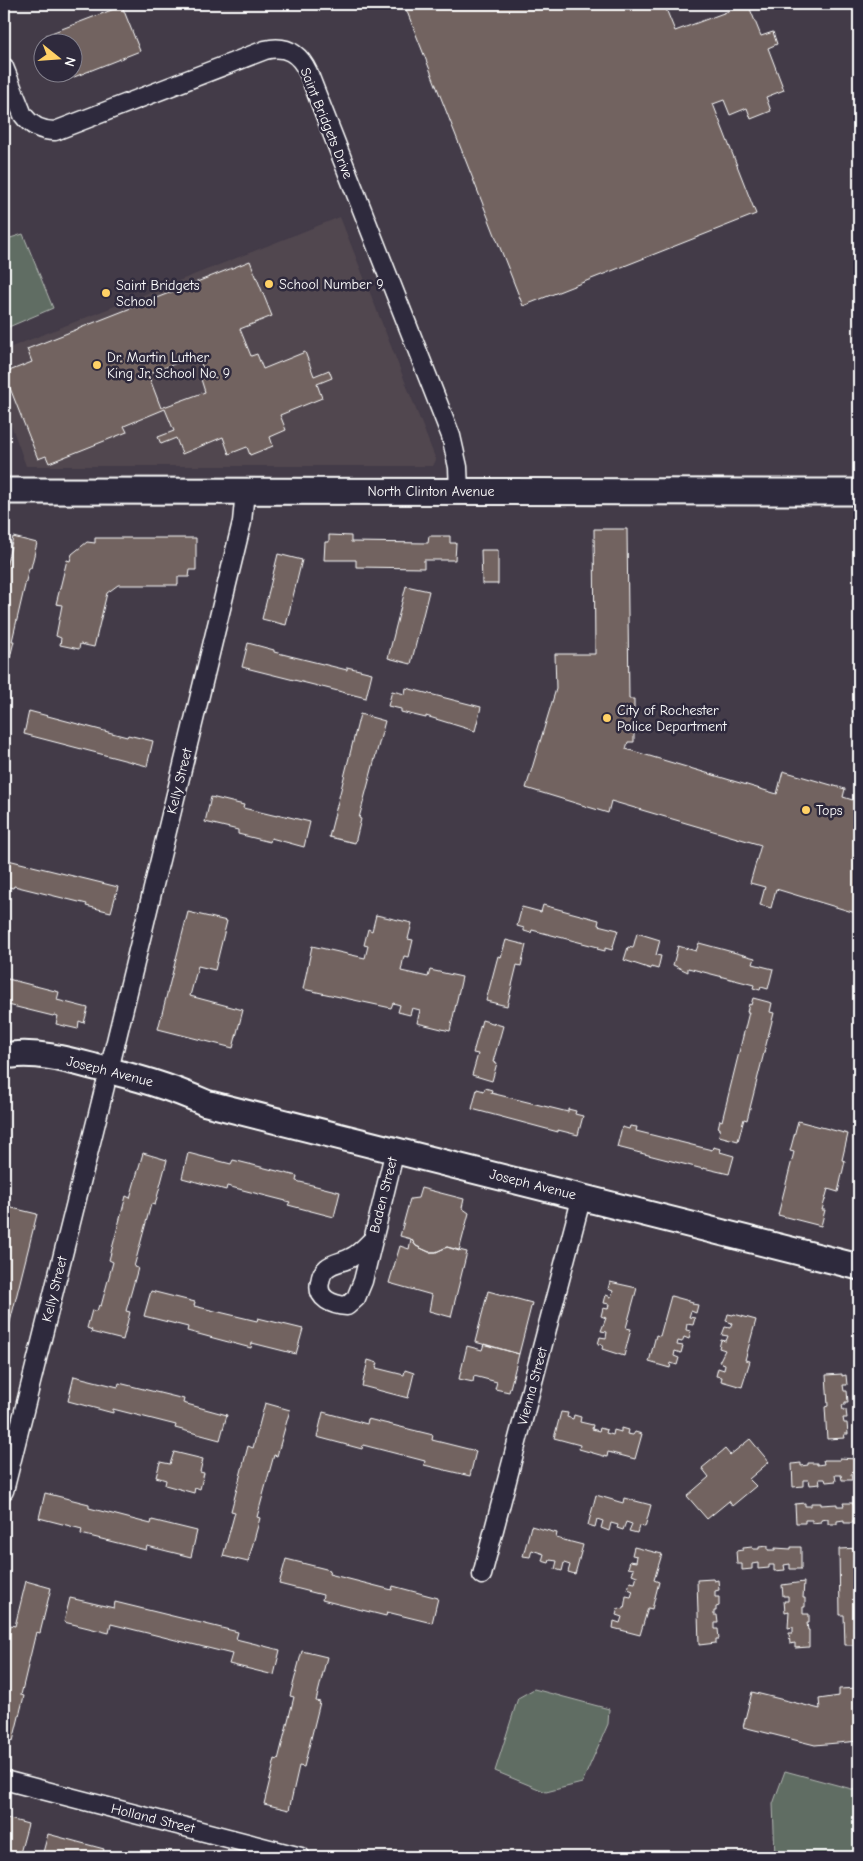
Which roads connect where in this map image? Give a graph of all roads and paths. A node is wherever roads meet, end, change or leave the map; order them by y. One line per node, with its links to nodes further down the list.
1 (4, 67): 4 (street, Saint Bridgets Drive)
2 (4, 491): 3 (main road, North Clinton Avenue)
3 (244, 491): 4 (main road, North Clinton Avenue); 7 (street, Kelly Street)
4 (459, 491): 5 (main road, North Clinton Avenue)
5 (859, 492)
6 (8, 1054): 7 (main road, Joseph Avenue)
7 (107, 1078): 8 (main road, Joseph Avenue); 12 (street, Kelly Street)
8 (395, 1150): 9 (main road, Joseph Avenue); 10 (street, Baden Street)
9 (582, 1196): 11 (main road, Joseph Avenue); 13 (street, Vienna Street)
10 (372, 1240)
11 (859, 1267)
12 (4, 1491)
13 (482, 1575)
14 (4, 1780): 15 (street, Holland Street)
15 (301, 1857)

